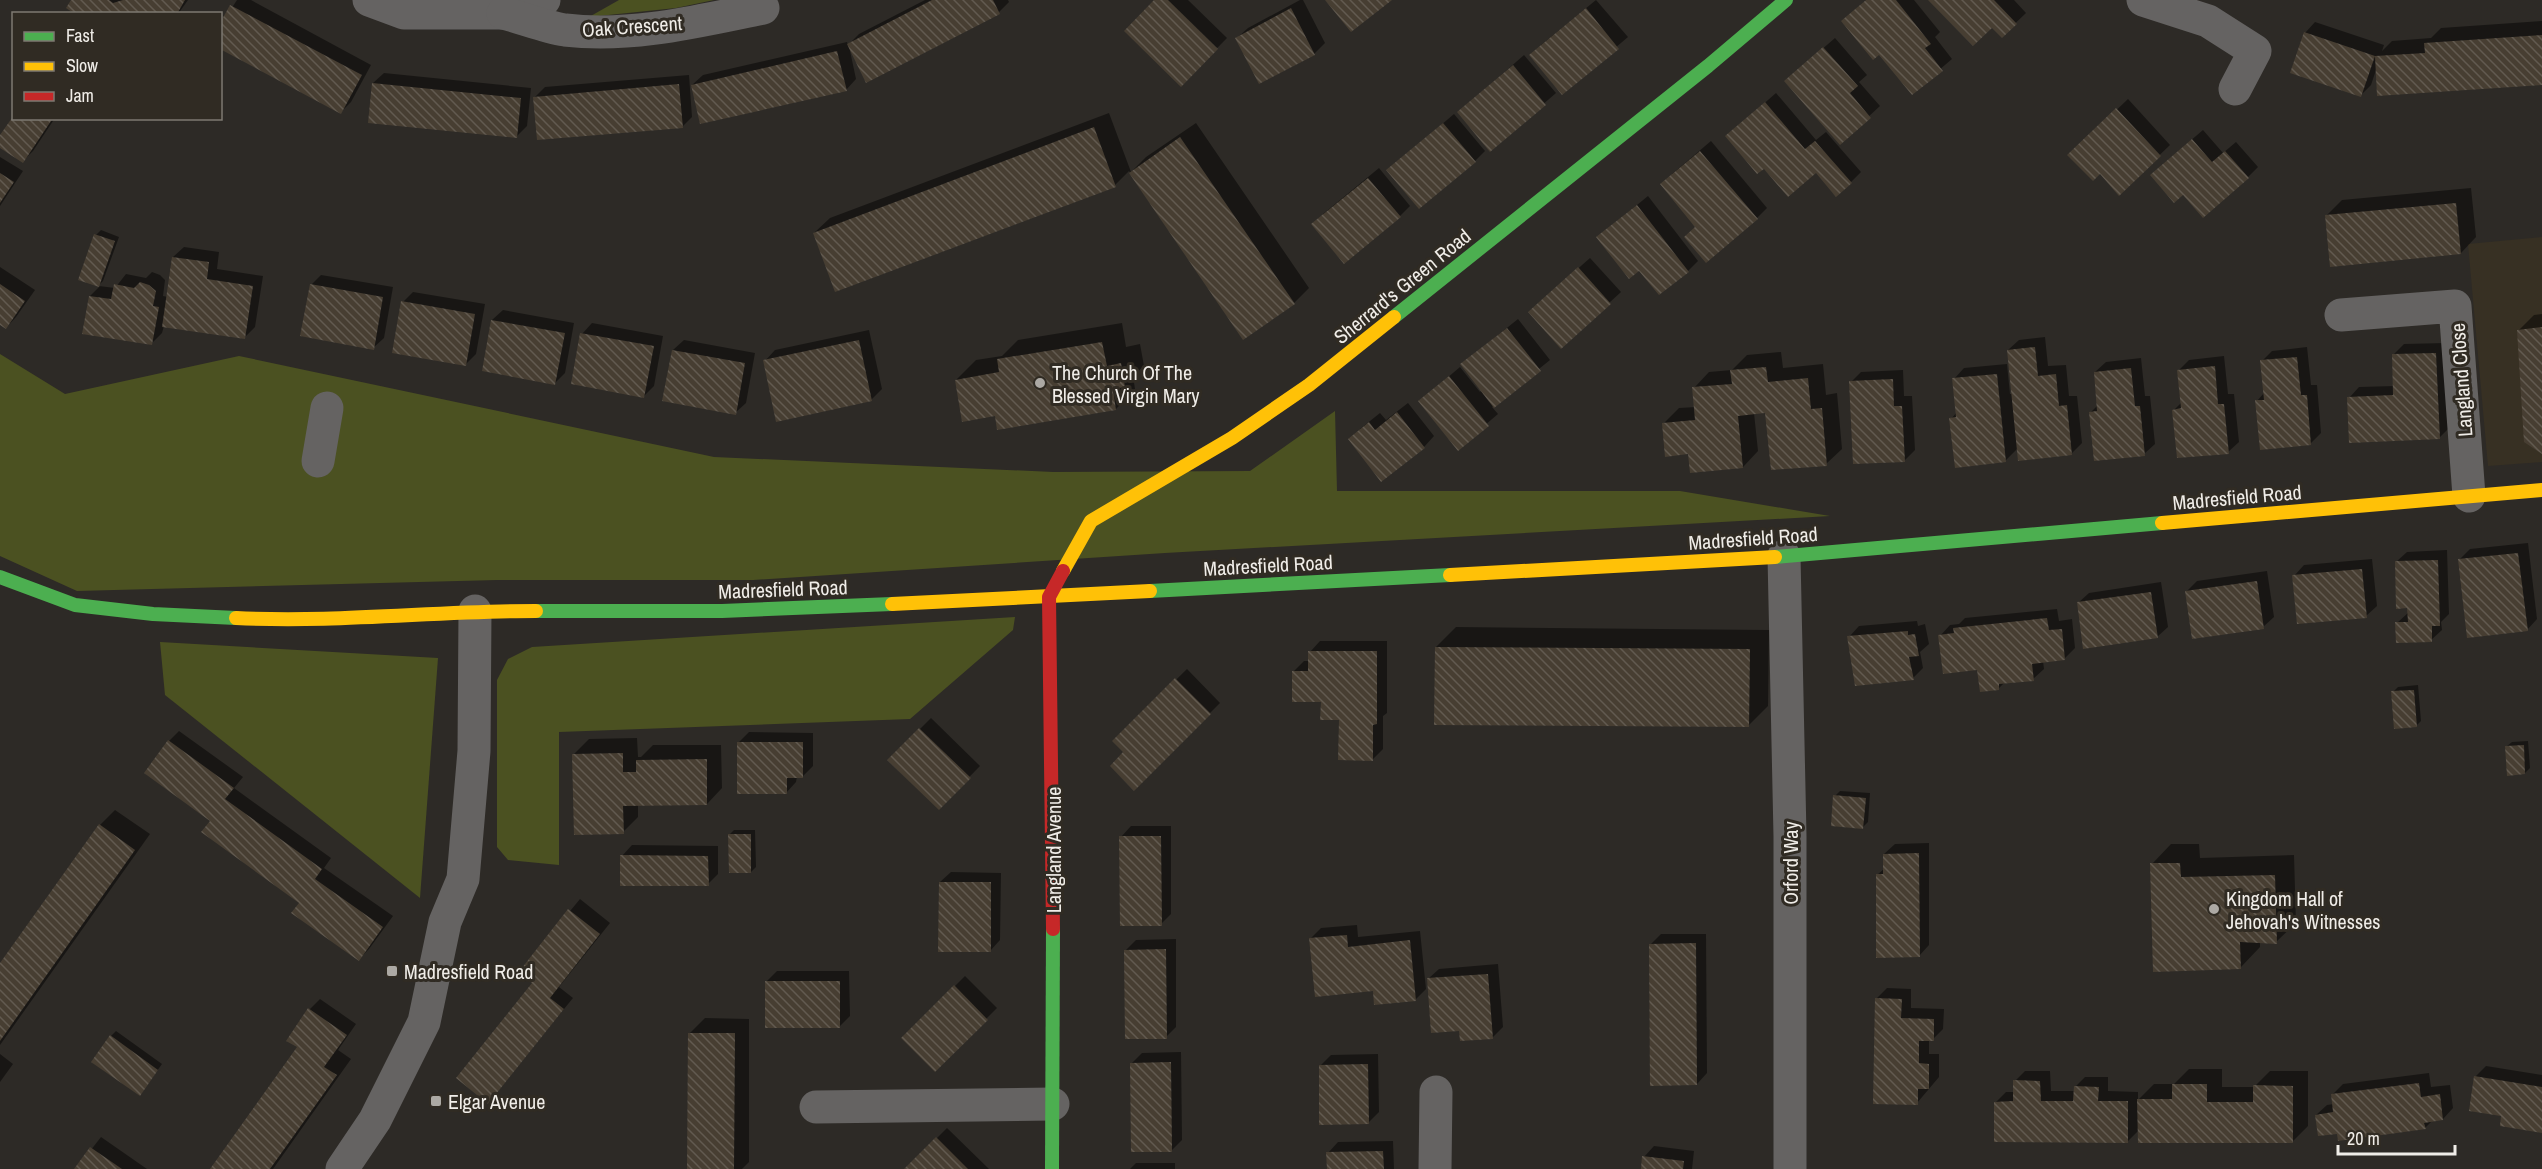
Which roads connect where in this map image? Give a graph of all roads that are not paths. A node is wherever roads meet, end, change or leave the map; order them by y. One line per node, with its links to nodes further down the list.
1 (369, 0): 6 (street, Oak Crescent)
2 (544, 0): 6 (street, Oak Crescent)
3 (1786, 0): 15 (street, Sherrard's Green Road)
4 (2143, 0): 7 (street)
5 (763, 8): 6 (street, Oak Crescent)
6 (503, 13)
7 (2235, 89)
8 (2341, 315): 12 (street, Langland Close)
9 (327, 408): 10 (street)
10 (318, 461)
11 (2542, 490): 12 (street, Madresfield Road)
12 (2469, 496): 13 (street, Madresfield Road)
13 (1784, 556): 15 (street, Madresfield Road); 23 (street, Orford Way)
14 (0, 578): 16 (street, Madresfield Road)
15 (1049, 597): 16 (street, Madresfield Road); 18 (street, Langland Avenue)
16 (475, 611): 20 (street)
17 (1436, 1092): 22 (street)
18 (1053, 1104): 19 (street); 21 (street, Langland Avenue)
19 (816, 1107)
20 (342, 1169)
21 (1052, 1169)
22 (1435, 1169)
23 (1790, 1169)

